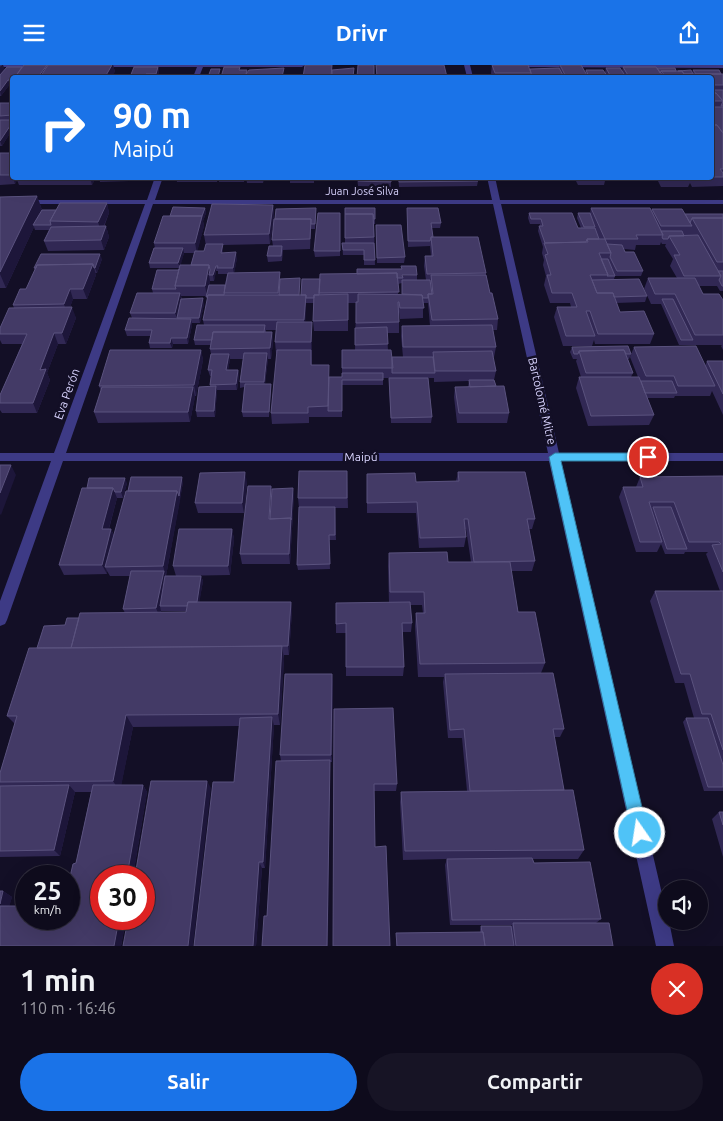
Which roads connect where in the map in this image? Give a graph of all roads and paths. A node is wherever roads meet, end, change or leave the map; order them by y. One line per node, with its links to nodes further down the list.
1 (0, 65): 2 (street)
2 (48, 65)
3 (86, 65): 4 (street)
4 (201, 65): 5 (street)
5 (302, 65)
6 (518, 65): 7 (street)
7 (723, 66)
8 (158, 180): 11 (street, Eva Perón)
9 (492, 180): 12 (street, Bartolomé Mitre)
10 (0, 202): 11 (street, Juan José Silva)
11 (150, 202): 12 (street, Juan José Silva); 15 (street, Eva Perón)
12 (496, 202): 13 (street, Juan José Silva); 16 (street, Bartolomé Mitre)
13 (723, 203)
14 (0, 457): 15 (street, Maipú)
15 (59, 457): 16 (street, Maipú); 18 (street, Eva Perón)
16 (555, 457): 17 (street, Maipú); 19 (street, Bartolomé Mitre)
17 (723, 457)
18 (0, 620)
19 (665, 946)

